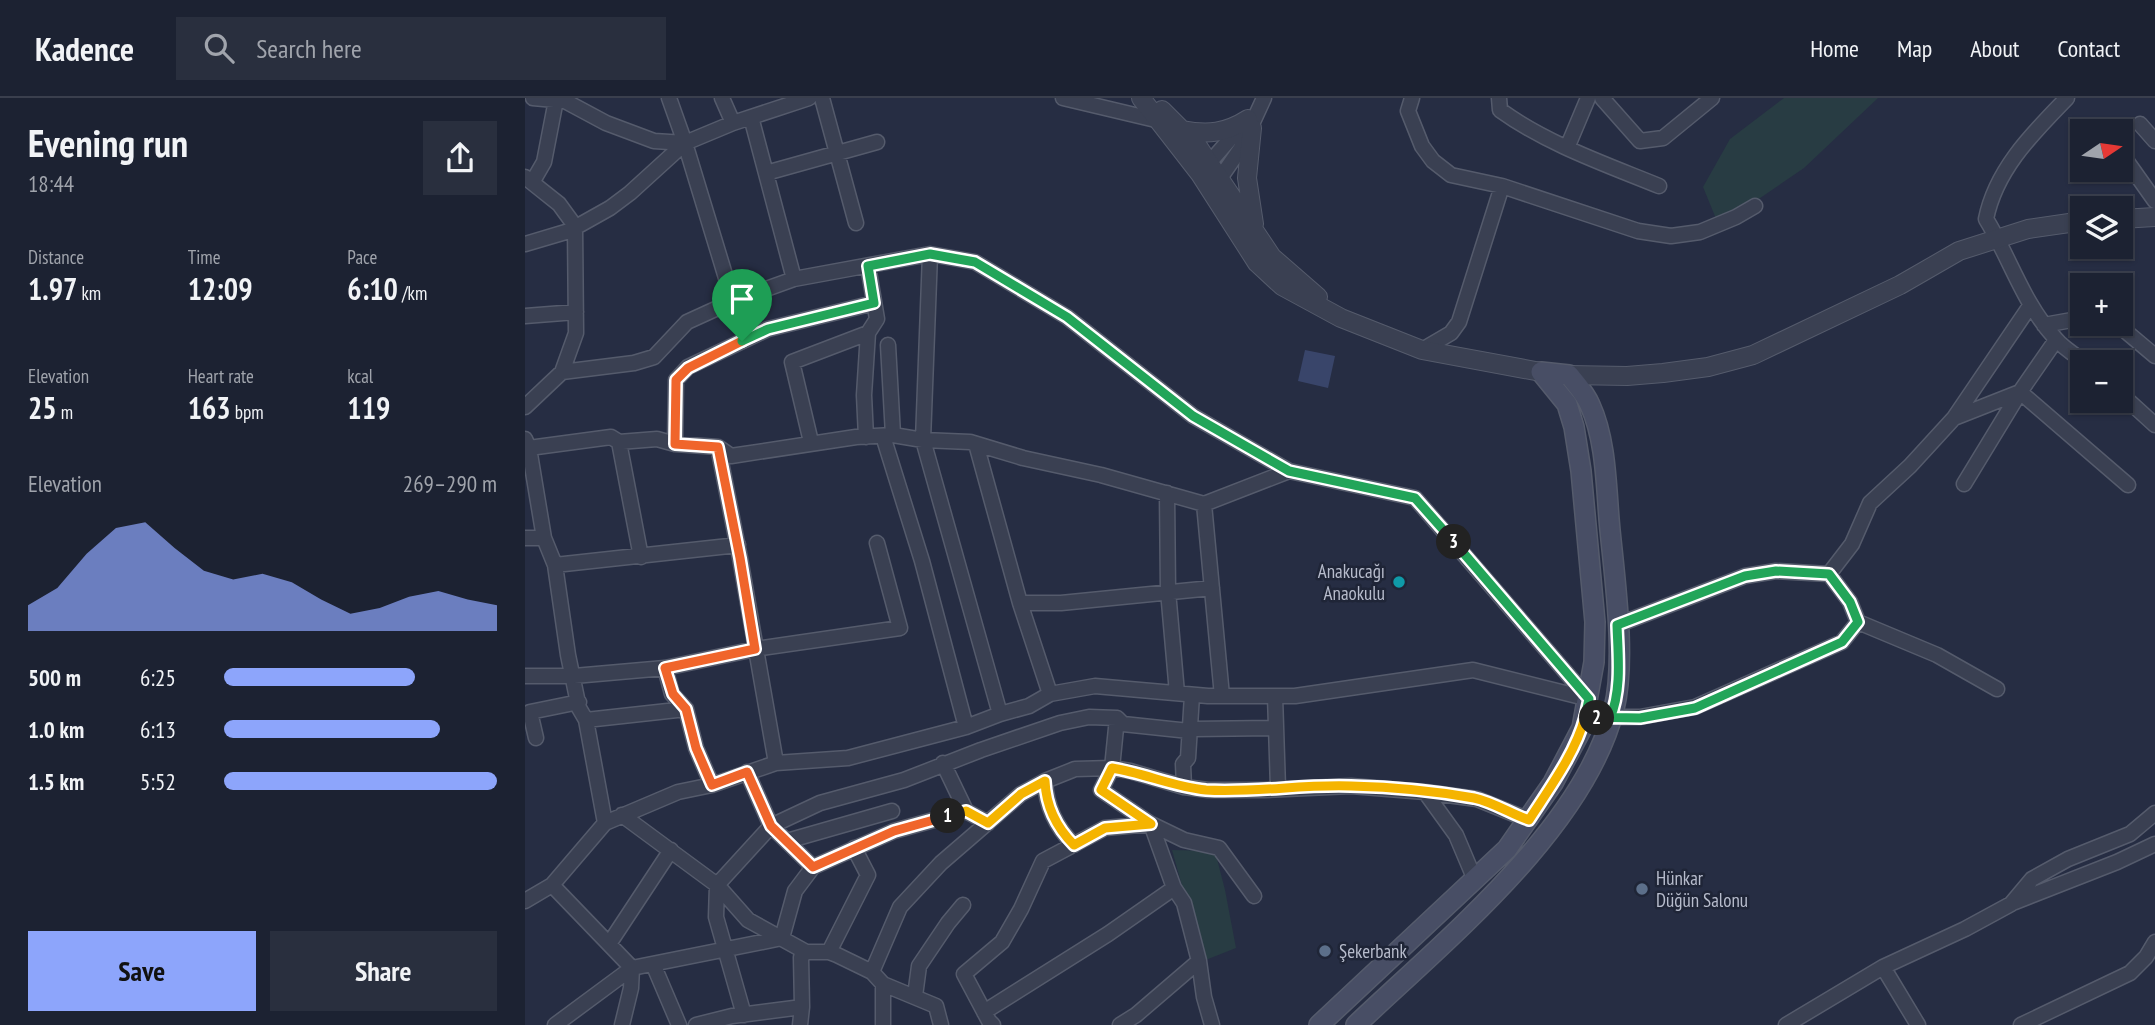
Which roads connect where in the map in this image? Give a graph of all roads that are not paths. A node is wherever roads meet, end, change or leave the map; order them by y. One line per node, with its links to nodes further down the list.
1 (533, 98): 16 (street)
2 (669, 98): 25 (street)
3 (722, 98): 19 (street)
4 (809, 98): 17 (street)
5 (823, 98): 27 (street)
6 (1063, 98): 18 (street)
7 (1141, 98): 18 (street)
8 (1151, 98): 22 (street)
9 (1412, 98): 33 (street)
10 (1499, 98): 26 (street)
11 (1588, 98): 26 (street)
12 (1602, 98): 13 (street)
13 (1712, 98)
14 (2067, 98): 43 (street)
15 (1265, 99): 20 (street)
16 (565, 100): 25 (street); 31 (street)
17 (751, 117): 19 (street); 30 (street)
18 (1160, 121): 28 (street)
19 (733, 123): 25 (street)
20 (1250, 123): 22 (street); 28 (street); 32 (street); 42 (street)
21 (2140, 124): 23 (street)
22 (1182, 130): 28 (street)
23 (2155, 141)
24 (877, 142): 27 (street)
25 (685, 143): 41 (street); 48 (street)
26 (1567, 148): 34 (street)
27 (837, 152): 30 (street); 39 (street)
28 (1205, 169): 32 (street)
29 (2133, 170): 35 (street)
30 (765, 173): 47 (street)
31 (529, 179): 41 (street)
32 (1215, 185): 42 (street); 53 (street)
33 (1502, 186): 36 (street); 60 (street)
34 (1659, 186)
35 (2155, 201)
36 (1755, 206)
37 (2155, 217): 38 (street)
38 (2133, 218)
39 (856, 223)
40 (2070, 223): 43 (street)
41 (575, 226): 44 (street); 51 (street)
42 (1257, 234): 53 (street)
43 (1998, 239): 50 (street); 65 (street)
44 (525, 244)
45 (930, 254): 46 (street); 73 (street); 80 (street)
46 (868, 266): 47 (street); 49 (street)
47 (794, 279): 48 (street)
48 (733, 301): 63 (street)
49 (874, 303): 56 (street); 77 (street)
50 (2029, 306): 55 (street); 69 (street)
51 (576, 312): 52 (street); 63 (street)
52 (525, 316)
53 (1341, 318): 60 (street)
54 (2070, 320): 55 (street)
55 (2044, 325): 58 (street)
56 (868, 334): 72 (street); 75 (street)
57 (2131, 336): 62 (street)
58 (2056, 340): 61 (street); 66 (street)
59 (888, 345): 71 (street)
60 (1422, 349): 64 (street)
61 (2070, 351)
62 (2155, 356)
63 (562, 372): 68 (street)
64 (1541, 372): 65 (main road); 107 (main road)
65 (1569, 375): 96 (main road)
66 (2020, 392): 69 (street); 81 (street); 82 (street)
67 (2133, 405): 70 (street)
68 (525, 407)
69 (1954, 418): 91 (street)
70 (2155, 425)
71 (888, 436): 72 (street); 73 (street); 113 (street)
72 (866, 437): 75 (street)
73 (923, 440): 78 (street); 109 (street)
74 (619, 442): 76 (street); 77 (street); 89 (street)
75 (811, 442): 79 (street)
76 (527, 444): 86 (street)
77 (675, 444): 79 (street)
78 (976, 444): 83 (street); 94 (street)
79 (718, 447): 88 (street)
80 (1289, 471): 84 (street); 107 (street)
81 (1964, 484)
82 (2128, 485)
83 (1167, 493): 84 (street); 93 (street)
84 (1204, 504): 92 (street)
85 (525, 538): 86 (street)
86 (544, 538): 90 (street)
87 (877, 543): 97 (street)
88 (738, 545): 89 (street); 97 (street)
89 (641, 557): 90 (street)
90 (555, 565): 100 (street)
91 (1829, 574): 95 (street); 96 (street)
92 (1213, 588): 93 (street); 104 (street)
93 (1168, 591): 94 (street); 103 (street)
94 (1020, 603): 102 (street)
95 (1858, 622): 101 (street); 111 (street)
96 (1617, 625): 111 (main road)
97 (755, 649): 98 (street); 117 (street)
98 (665, 668): 100 (street); 108 (street)
99 (525, 676): 100 (street)
100 (575, 676): 106 (street)
101 (1997, 689)
102 (1050, 694): 103 (street); 109 (street)
103 (1185, 694): 104 (street); 115 (street)
104 (1223, 696): 105 (street)
105 (1275, 696): 107 (street); 114 (street)
106 (579, 702): 112 (street); 116 (street)
107 (1587, 708): 111 (street); 130 (main road)
108 (686, 709): 112 (street); 122 (street)
109 (1000, 714): 113 (street)
110 (1117, 718): 115 (street); 118 (street); 119 (street)
111 (1610, 718): 178 (main road)
112 (586, 720): 131 (street)
113 (966, 727): 117 (street)
114 (1276, 728): 115 (street); 124 (street)
115 (1189, 731): 123 (street)
116 (536, 738)
117 (776, 763): 120 (street)
118 (943, 764): 127 (street); 134 (street)
119 (1112, 768): 121 (street); 123 (street); 133 (street)
120 (747, 772): 122 (street); 134 (street)
121 (1045, 781): 132 (street); 136 (street)
122 (712, 785): 129 (street)
123 (1184, 788): 124 (street)
124 (1279, 788): 125 (street)
125 (1425, 792): 130 (street); 141 (street)
126 (892, 811): 135 (street)
127 (966, 811): 132 (street); 138 (street)
128 (2155, 813): 147 (street)
129 (622, 815): 131 (street); 139 (street)
130 (1529, 820): 141 (main road)
131 (605, 823): 142 (street)
132 (988, 823): 159 (street)
133 (1151, 824): 136 (street); 144 (street); 145 (street)
134 (771, 826): 135 (street); 143 (street)
135 (787, 841): 140 (street)
136 (1074, 845): 164 (street)
137 (2155, 845): 147 (street)
138 (854, 848): 140 (street); 154 (street)
139 (671, 850): 143 (street); 151 (street)
140 (813, 867): 149 (street)
141 (1475, 880): 177 (main road)
142 (551, 885): 146 (street); 151 (street)
143 (717, 885): 149 (street); 152 (street)
144 (1174, 888): 155 (street); 164 (street)
145 (1254, 896)
146 (525, 901)
147 (2011, 904): 157 (street)
148 (963, 905): 161 (street)
149 (782, 938): 152 (street); 153 (street)
150 (2155, 942): 162 (street)
151 (609, 944): 158 (street)
152 (724, 949): 156 (street); 165 (street)
153 (806, 952): 154 (street); 163 (street)
154 (829, 952): 159 (street)
155 (1199, 961): 166 (street); 176 (street)
156 (653, 964): 158 (street); 169 (street)
157 (1883, 967): 179 (street); 180 (street)
158 (632, 968): 167 (street); 168 (street)
159 (871, 972): 160 (street)
160 (883, 984): 161 (street); 172 (street)
161 (915, 996): 173 (street)
162 (2068, 1004): 181 (street); 182 (street)
163 (802, 1007): 165 (street); 171 (street)
164 (984, 1012): 174 (street)
165 (744, 1015): 170 (street)
166 (1140, 1020): 175 (street)
167 (555, 1025)
168 (622, 1025)
169 (679, 1025)
170 (696, 1025)
171 (800, 1025)
172 (883, 1025)
173 (941, 1025)
174 (993, 1025)
175 (1120, 1025)
176 (1212, 1025)
177 (1319, 1025)
178 (1356, 1025)
179 (1786, 1025)
180 (1918, 1025)
181 (2021, 1025)
182 (2052, 1025)

